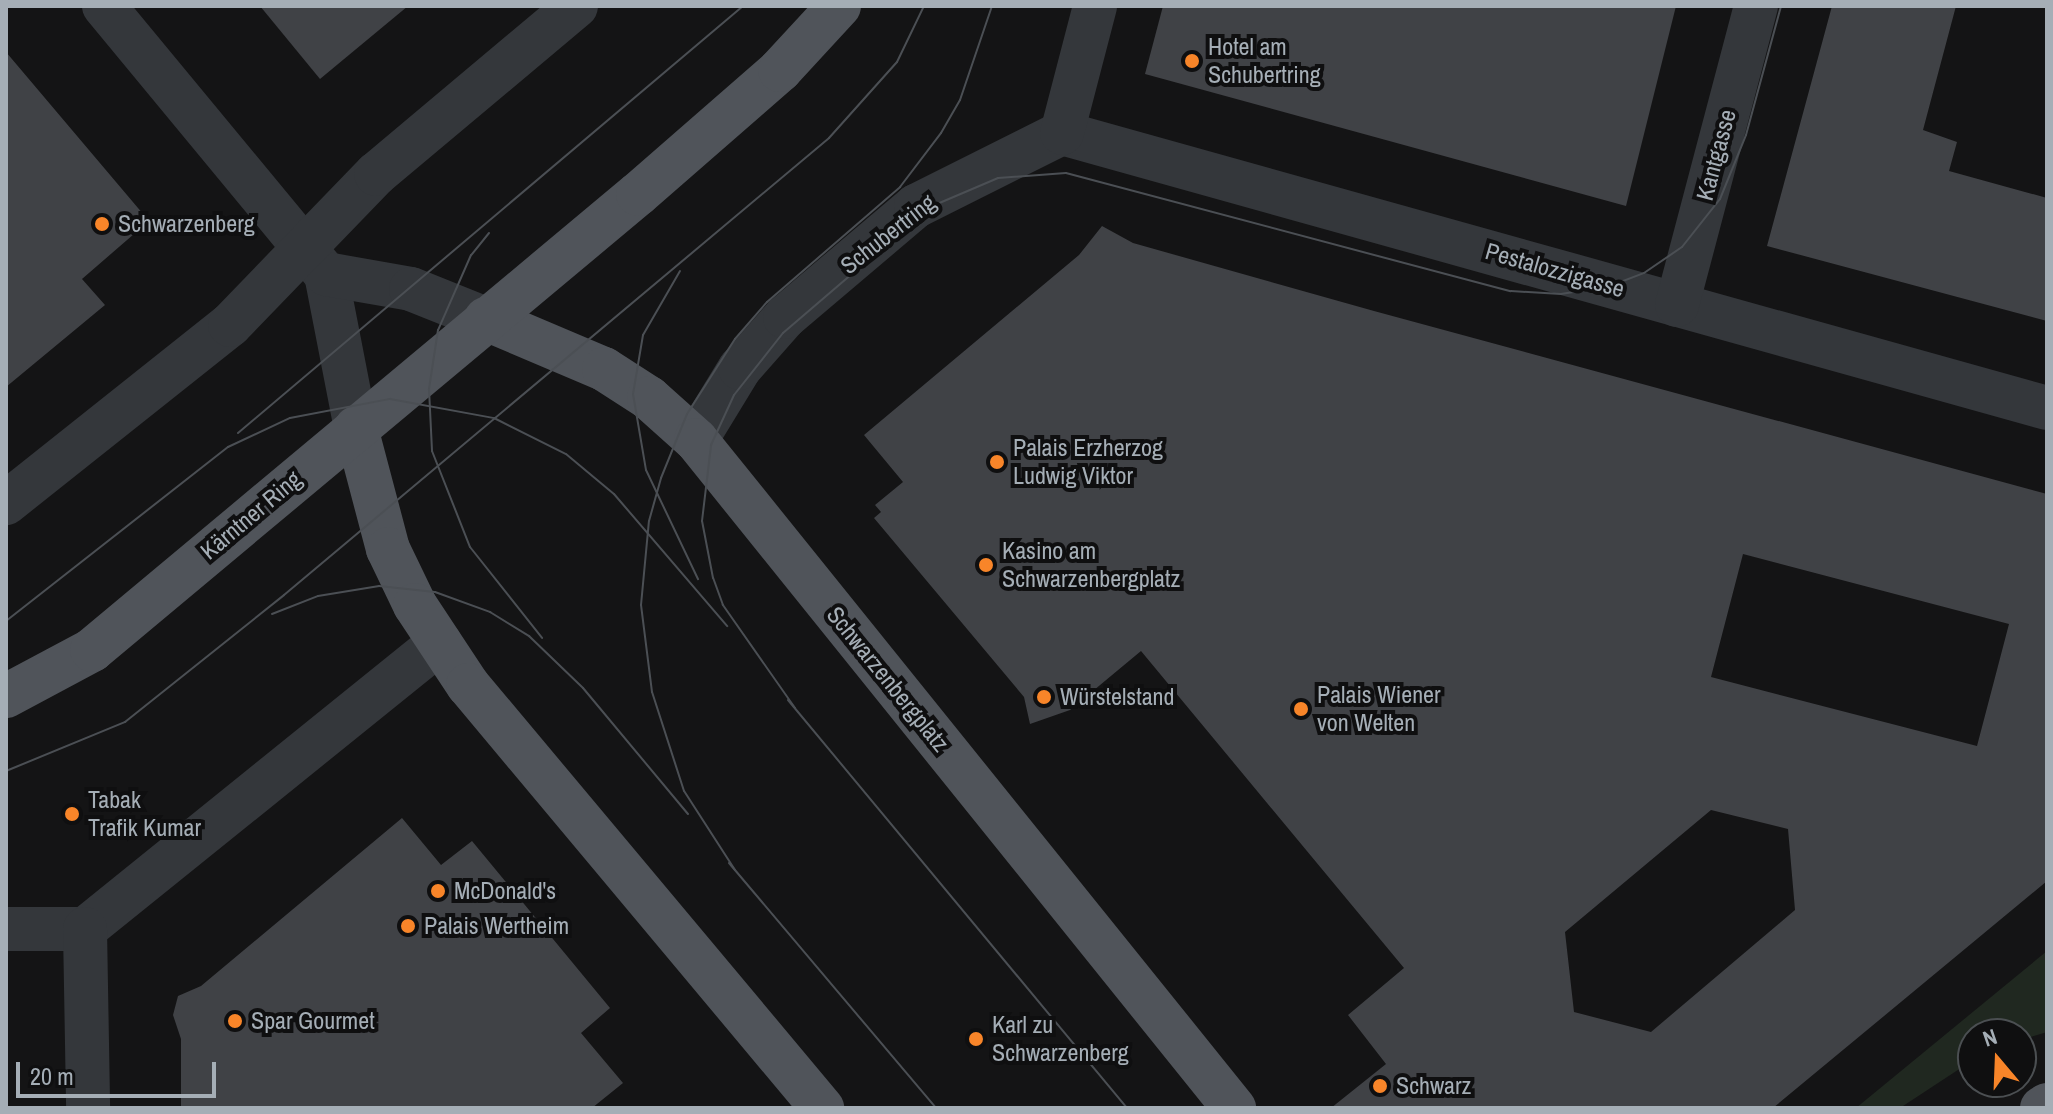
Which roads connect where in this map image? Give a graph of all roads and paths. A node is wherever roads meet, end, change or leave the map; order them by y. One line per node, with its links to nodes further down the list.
1 (104, 6): 7 (street)
2 (576, 6): 7 (street)
3 (839, 6): 9 (main road)
4 (1095, 6): 6 (street)
5 (1756, 6): 8 (street, Kantgasse)
6 (1062, 133): 8 (street, Pestalozzigasse); 12 (street, Schubertring)
7 (314, 260): 9 (street); 11 (street); 13 (street)
8 (1677, 305): 10 (street, Pestalozzigasse)
9 (486, 319): 11 (main road, Kärntner Ring); 12 (main road, Schwarzenbergplatz)
10 (2047, 408)
11 (356, 428): 14 (main road); 15 (main road, Kärntner Ring)
12 (696, 440): 21 (main road, Schwarzenbergplatz)
13 (6, 503)
14 (440, 643): 17 (street); 20 (main road)
15 (6, 696)
16 (6, 929): 17 (street)
17 (85, 929): 19 (street)
18 (2047, 1105): 22 (main road)
19 (88, 1108)
20 (822, 1108)
21 (1234, 1108)
22 (2042, 1108)

